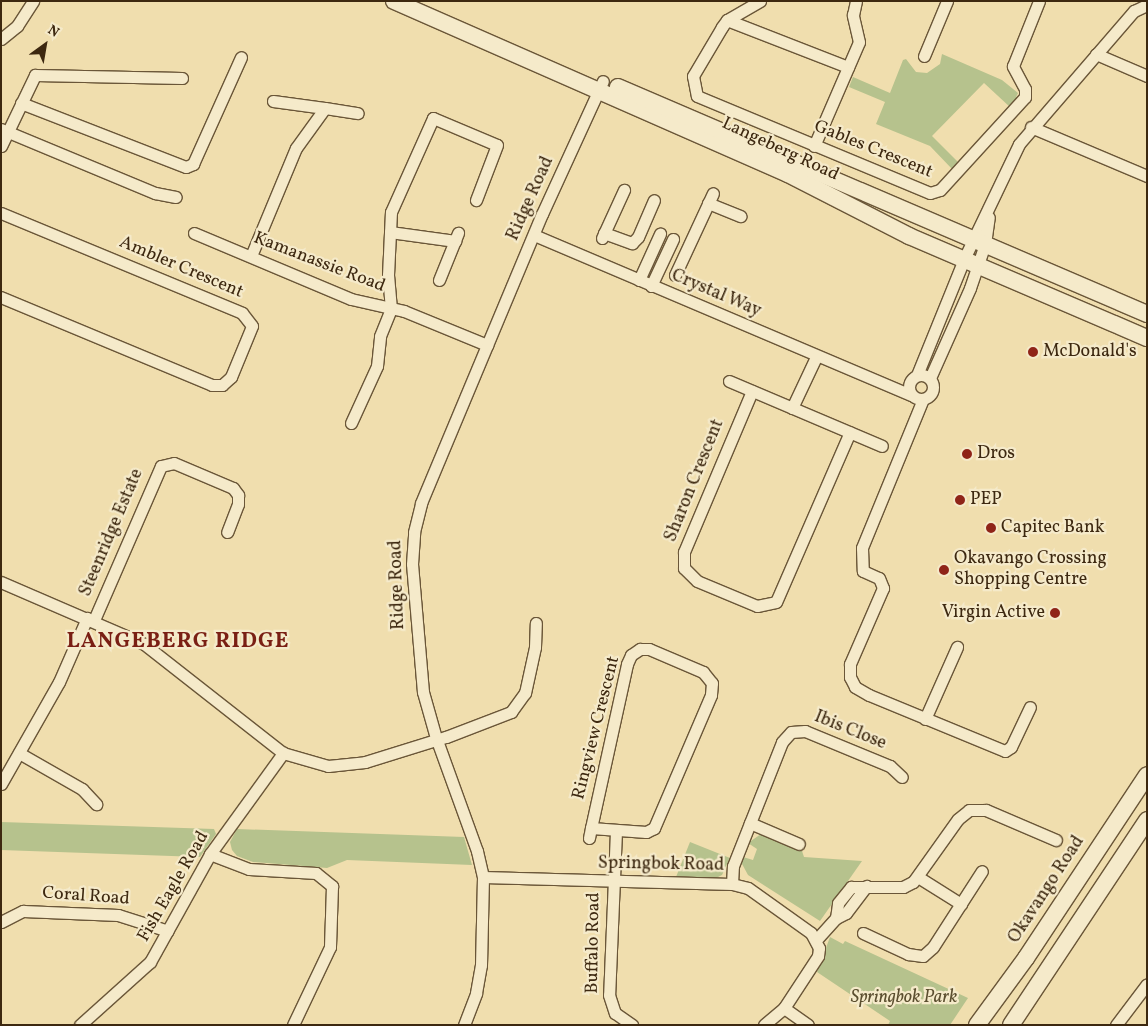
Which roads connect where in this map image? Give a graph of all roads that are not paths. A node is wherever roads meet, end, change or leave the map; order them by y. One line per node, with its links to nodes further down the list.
1 (33, 1): 10 (street)
2 (394, 1): 17 (main road, Langeberg Road)
3 (415, 1): 17 (main road, Langeberg Road)
4 (760, 1): 9 (street, Gables Crescent)
5 (856, 1): 14 (street)
6 (947, 1): 12 (street)
7 (1039, 1): 25 (street, Gables Crescent)
8 (1147, 5): 11 (street)
9 (727, 20): 14 (street); 25 (street, Gables Crescent)
10 (1, 39)
11 (1096, 54): 15 (street); 22 (street)
12 (924, 56)
13 (241, 57): 19 (street)
14 (848, 67): 25 (street)
15 (1147, 76)
16 (182, 78): 19 (street)
17 (601, 86): 37 (street, Ridge Road); 39 (main road, Langeberg Road); 43 (main road, Langeberg Road)
18 (273, 101): 20 (street)
19 (22, 102): 23 (street)
20 (325, 108): 21 (street); 41 (street)
21 (358, 113)
22 (1031, 127): 26 (street); 39 (street)
23 (4, 130): 24 (street); 28 (street)
24 (1, 146)
25 (814, 146)
26 (1147, 176)
27 (624, 190): 33 (street)
28 (176, 197)
29 (476, 200): 35 (street)
30 (654, 200): 33 (street)
31 (1, 213): 49 (street, Ambler Crescent)
32 (741, 216): 40 (street)
33 (643, 227): 36 (street)
34 (194, 232): 41 (street, Kamanassie Road)
35 (390, 232): 46 (street); 50 (street)
36 (660, 234): 38 (street); 42 (street)
37 (534, 235): 47 (street, Crystal Way); 53 (street, Ridge Road)
38 (673, 238): 40 (street); 44 (street)
39 (980, 241): 43 (street); 51 (main road, Langeberg Road)
40 (688, 244): 45 (street)
41 (251, 256): 50 (street, Kamanassie Road)
42 (648, 260): 44 (street); 47 (street)
43 (971, 262): 52 (main road, Langeberg Road); 55 (street); 56 (street)
44 (660, 265): 48 (street)
45 (675, 275)
46 (439, 280)
47 (639, 280): 48 (street, Crystal Way)
48 (651, 286): 54 (street, Crystal Way)
49 (1, 297)
50 (391, 309): 53 (street, Kamanassie Road); 62 (street)
51 (1147, 314)
52 (1147, 338)
53 (487, 345): 72 (street, Ridge Road)
54 (816, 356): 58 (street, Crystal Way); 61 (street)
55 (930, 378): 56 (street, Crystal Way); 60 (street)
56 (913, 379): 58 (street, Crystal Way); 60 (street)
57 (729, 381): 59 (street)
58 (884, 383): 60 (street, Crystal Way)
59 (752, 391): 61 (street); 63 (street, Sharon Crescent)
60 (916, 398): 71 (street)
61 (792, 408): 63 (street)
62 (350, 423)
63 (850, 432): 64 (street)
64 (882, 446)
65 (227, 532): 67 (street, Steenridge Estate)
66 (1, 582): 67 (street)
67 (90, 619): 73 (street); 74 (street)
68 (536, 622): 72 (street)
69 (957, 647): 71 (street)
70 (1030, 707): 71 (street)
71 (924, 719)
72 (436, 738): 74 (street); 86 (street, Ridge Road)
73 (19, 753): 77 (street); 78 (street)
74 (283, 753): 84 (street, Fish Eagle Road)
75 (1147, 775): 103 (main road, Okavango Road)
76 (902, 777): 80 (street, Ibis Close)
77 (1, 784)
78 (96, 804)
79 (1147, 820): 104 (main road)
80 (750, 823): 83 (street); 89 (street, Ibis Close)
81 (616, 831): 81 (street, Ringview Crescent); 88 (street)
82 (1056, 840): 87 (street)
83 (799, 844)
84 (210, 854): 92 (street, Fish Eagle Road); 98 (street)
85 (982, 870): 90 (street)
86 (483, 877): 88 (street, Springbok Road); 99 (street, Ridge Road)
87 (918, 877): 90 (street); 94 (street)
88 (612, 882): 89 (street, Springbok Road); 100 (street, Buffalo Road)
89 (732, 884): 94 (street, Springbok Road)
90 (961, 904): 93 (street)
91 (1, 922): 92 (street, Coral Road)
92 (168, 931): 97 (street, Fish Eagle Road)
93 (863, 932)
94 (817, 942): 96 (street)
95 (1147, 984): 105 (street)
96 (784, 1008): 101 (street); 102 (street)
97 (80, 1025)
98 (294, 1025)
99 (464, 1025)
100 (632, 1025)
101 (764, 1025)
102 (808, 1025)
103 (977, 1025)
104 (1011, 1025)
105 (1116, 1025)

